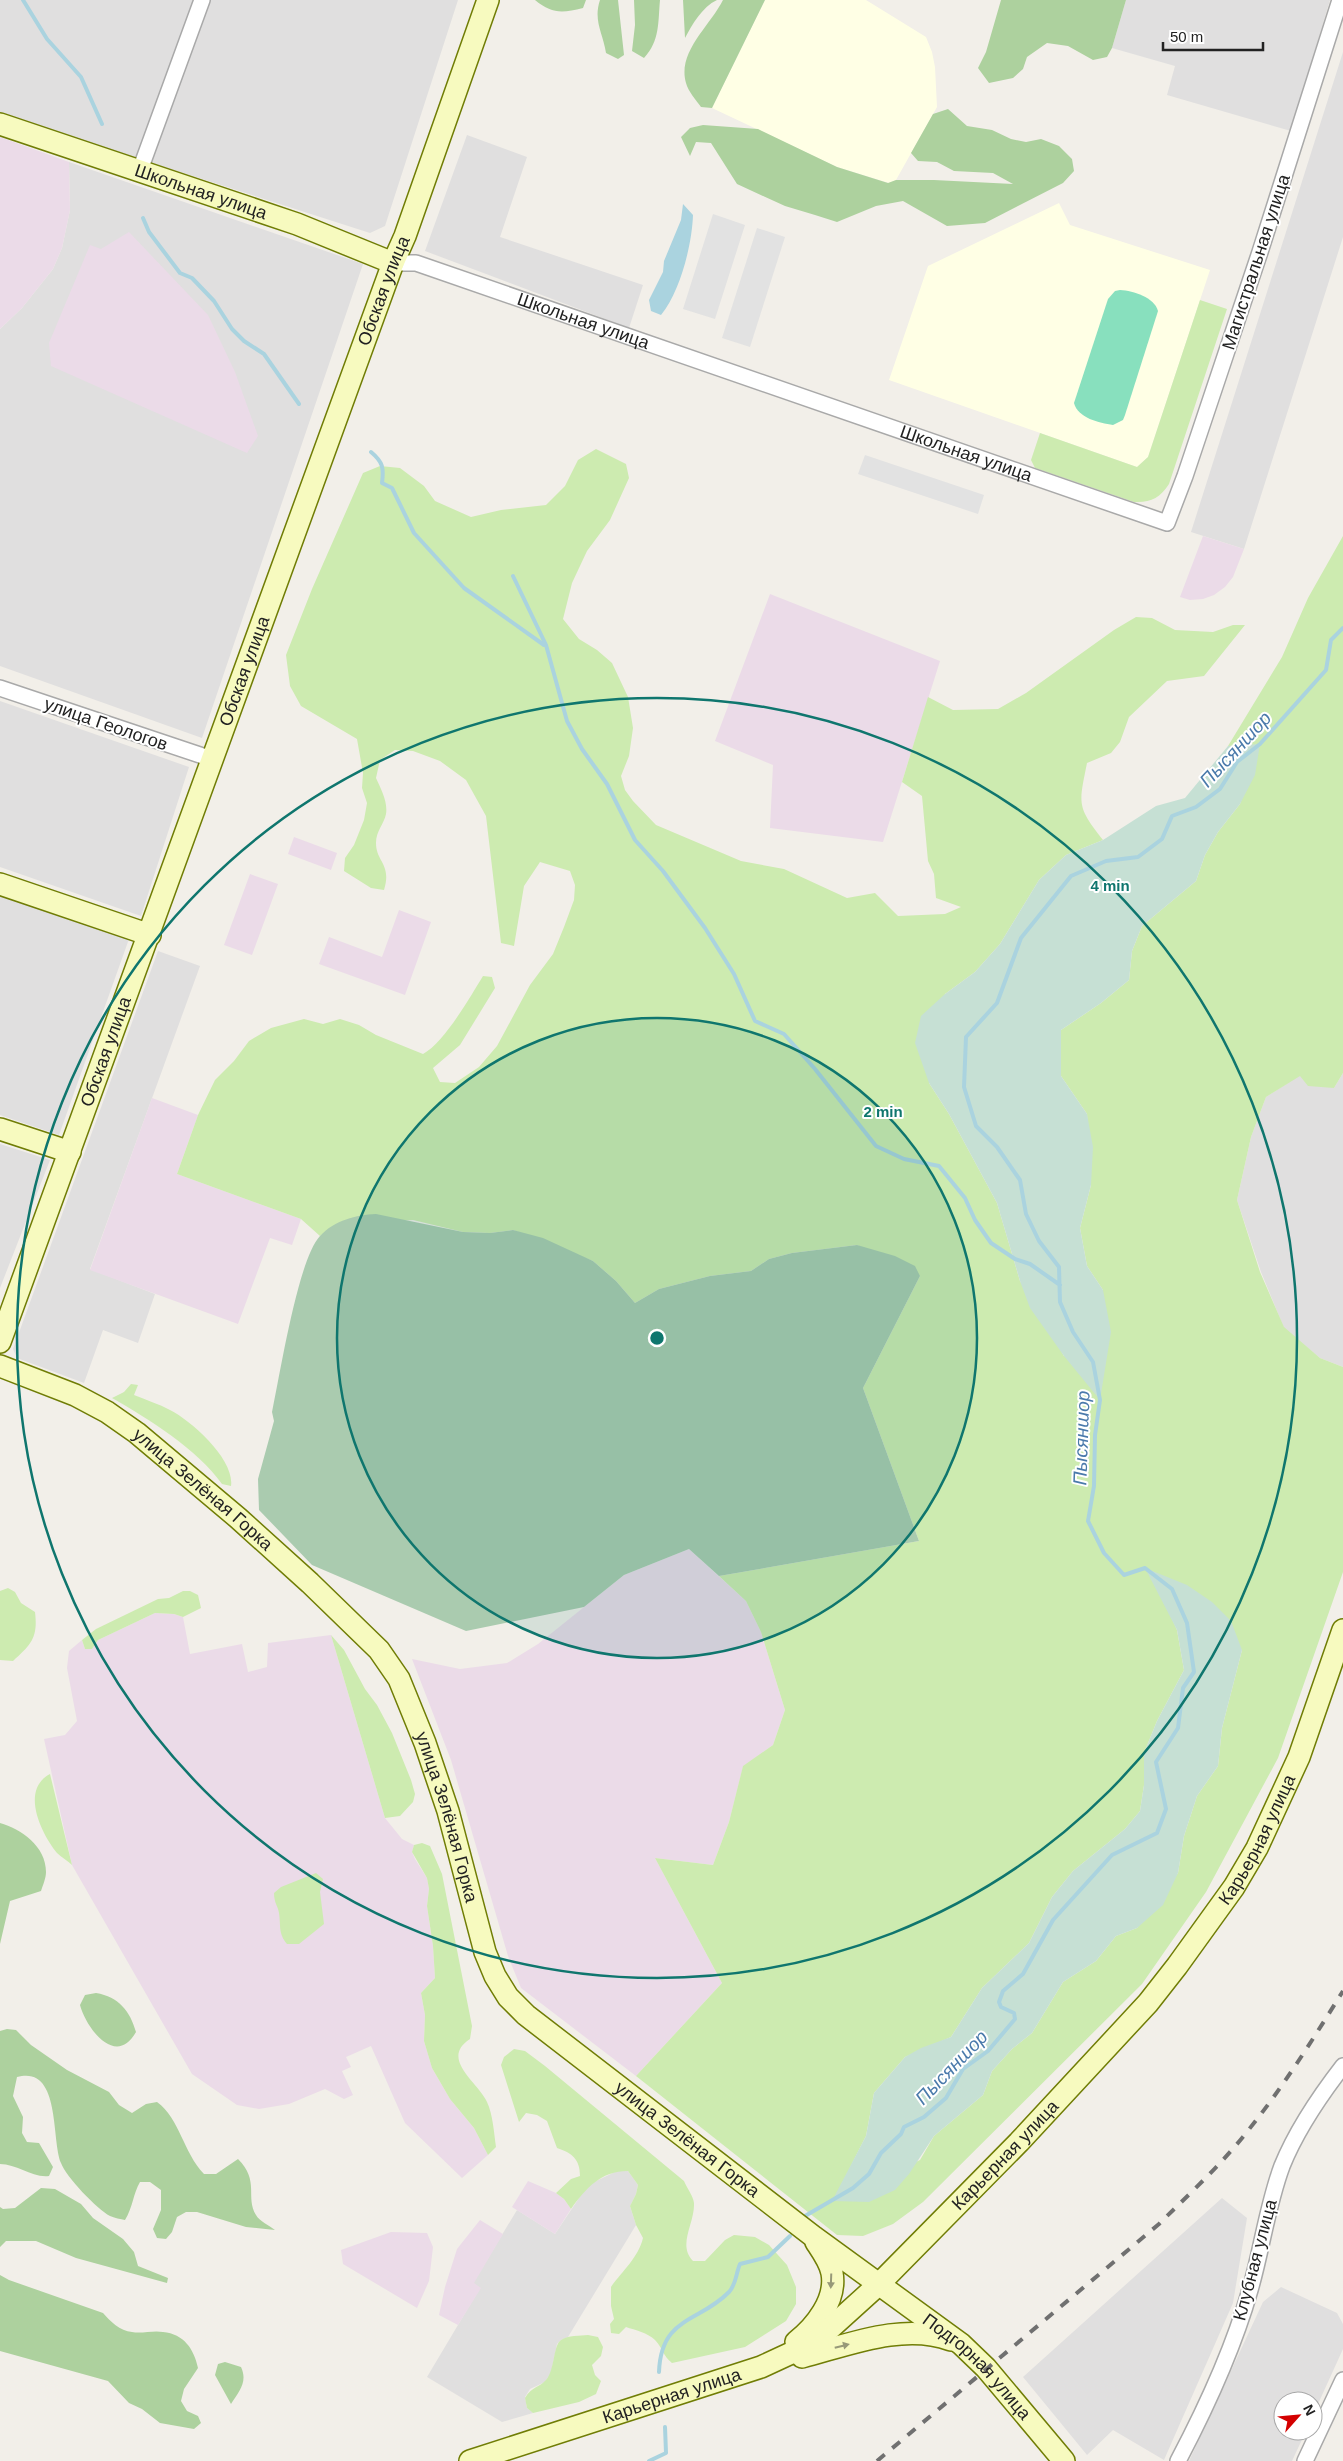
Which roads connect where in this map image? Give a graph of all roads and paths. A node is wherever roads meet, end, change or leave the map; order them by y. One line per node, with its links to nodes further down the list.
1 (202, 0): 5 (street)
2 (488, 0): 6 (street, Обская улица)
3 (1340, 0): 7 (street, Магистральная улица)
4 (0, 124): 5 (street, Школьная улица)
5 (140, 170): 6 (street, Школьная улица)
6 (392, 263): 7 (street, Школьная улица); 9 (street, Обская улица)
7 (1167, 523)
8 (0, 688): 9 (street, улица Геологов)
9 (212, 759): 11 (street, Обская улица)
10 (0, 884): 11 (street)
11 (150, 935): 13 (street, Обская улица)
12 (0, 1129): 13 (street)
13 (70, 1152): 14 (street, Обская улица)
14 (0, 1342)
15 (0, 1366): 18 (street, улица Зелёная Горка)
16 (1343, 1630): 19 (street, Карьерная улица)
17 (1343, 2066): 25 (street, Клубная улица)
18 (814, 2237): 19 (street, улица Зелёная Горка); 21 (street, one-way to 21)
19 (878, 2285): 20 (street, Подгорная улица); 21 (street, Карьерная улица)
20 (961, 2344): 21 (street, one-way to 20); 24 (street, Подгорная улица)
21 (761, 2367): 23 (street, Карьерная улица)
22 (1343, 2380): 26 (street)
23 (470, 2461)
24 (1064, 2461)
25 (1178, 2461)
26 (1305, 2461)

